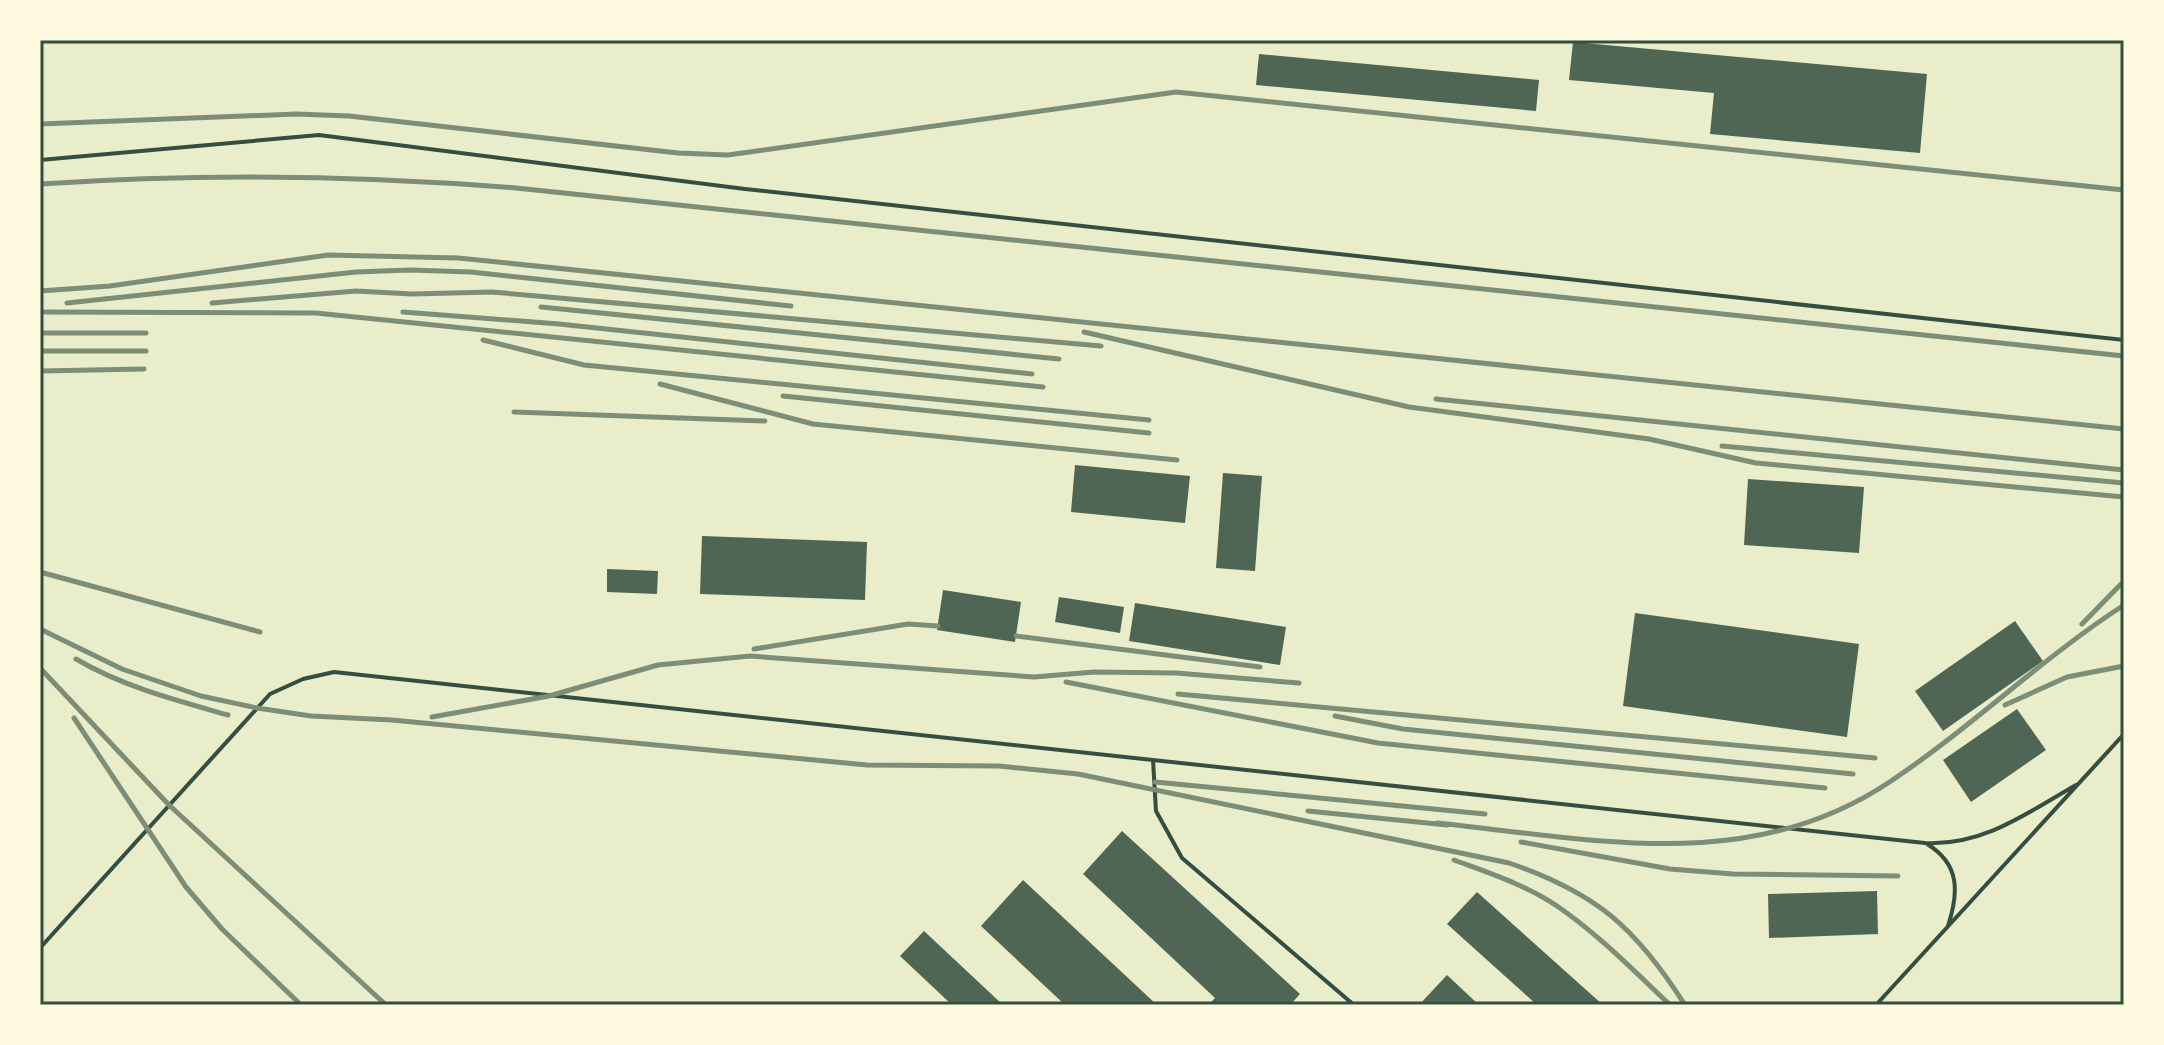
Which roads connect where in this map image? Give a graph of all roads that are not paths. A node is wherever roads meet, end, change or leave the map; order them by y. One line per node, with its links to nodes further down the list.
1 (40, 160): 2 (lane)
2 (2124, 340)
3 (2124, 734): 5 (lane)
4 (1153, 760): 6 (lane); 8 (lane); 9 (lane)
5 (2076, 785): 6 (lane); 7 (lane)
6 (1925, 843): 7 (lane)
7 (1948, 928): 10 (lane)
8 (40, 948)
9 (1354, 1005)
10 (1876, 1005)

